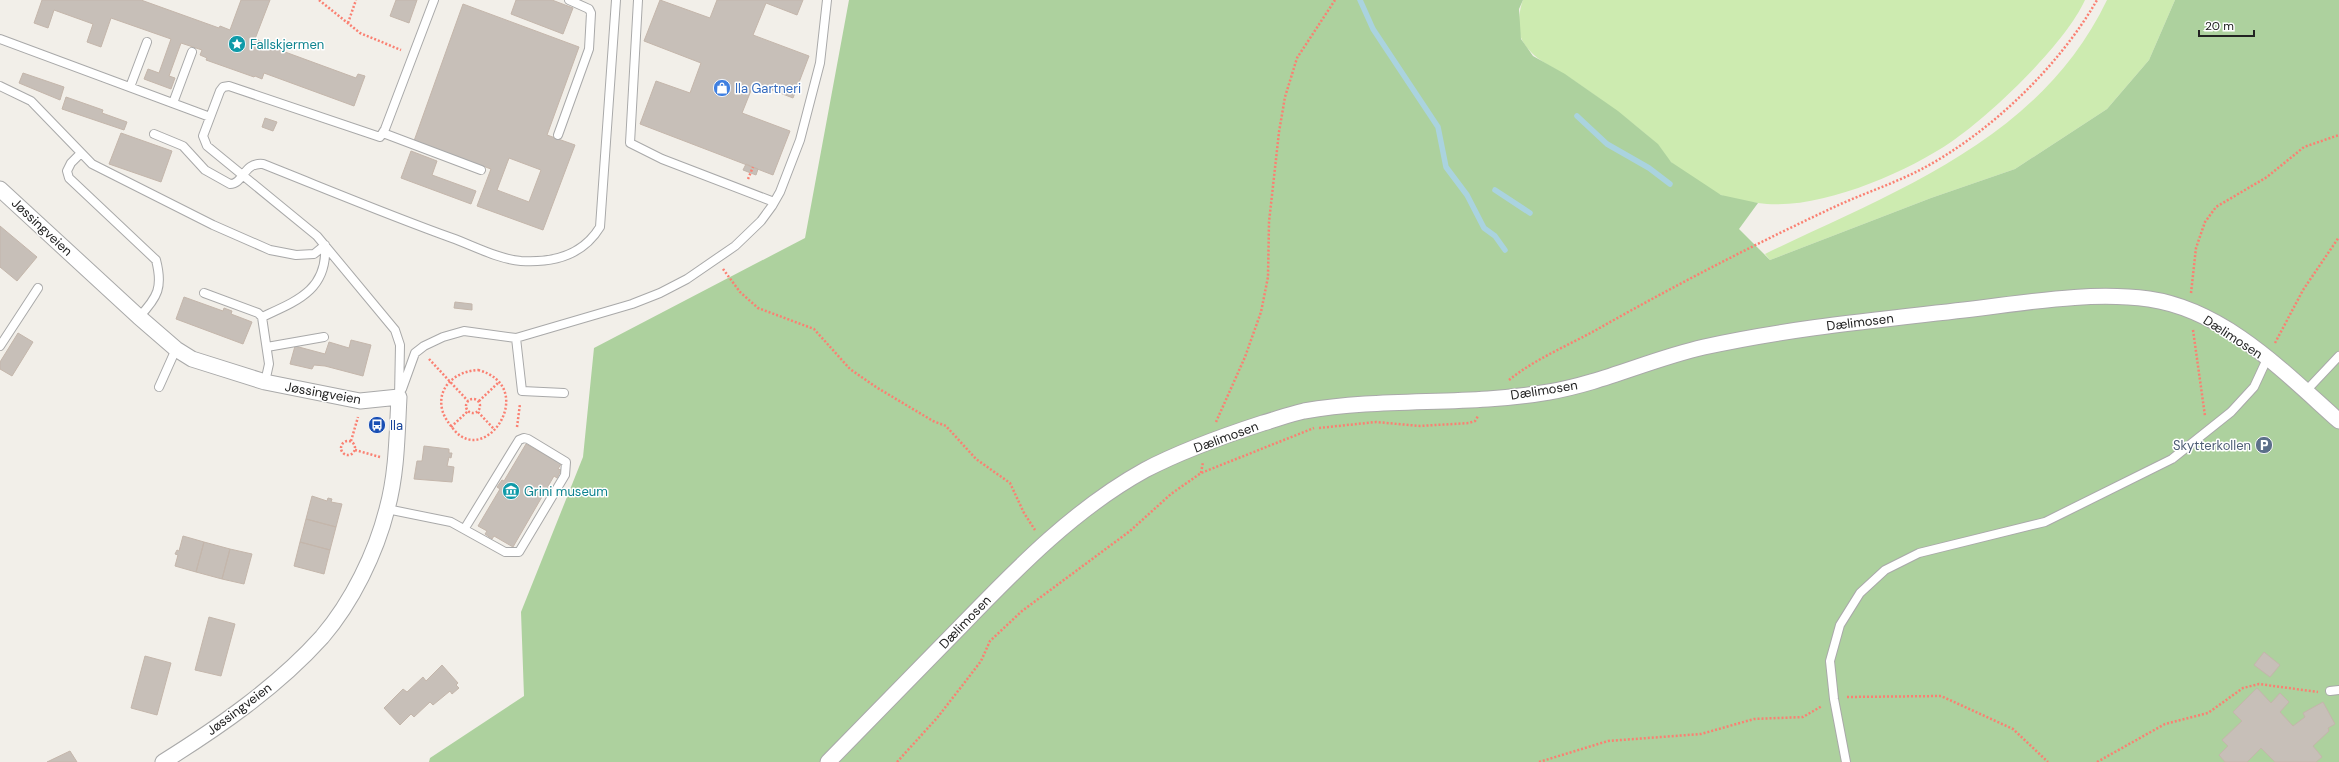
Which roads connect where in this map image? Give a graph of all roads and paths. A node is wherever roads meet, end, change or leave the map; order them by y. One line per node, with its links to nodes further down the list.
1 (318, 0): 10 (path)
2 (356, 0): 10 (path)
3 (434, 0): 14 (lane)
4 (570, 0): 21 (lane)
5 (616, 0): 25 (lane)
6 (638, 0): 27 (lane)
7 (827, 0): 27 (lane)
8 (1335, 0): 63 (path)
9 (2097, 0): 52 (path)
10 (348, 23): 14 (path)
11 (0, 39): 16 (lane)
12 (147, 42): 16 (lane)
13 (192, 52): 17 (lane)
14 (414, 54): 19 (lane)
15 (0, 86): 23 (lane)
16 (130, 87): 17 (lane)
17 (173, 103): 18 (lane)
18 (210, 117): 19 (lane); 25 (lane)
19 (383, 133): 24 (lane)
20 (154, 134): 25 (lane)
21 (558, 135)
22 (2339, 135): 33 (path)
23 (80, 154): 29 (lane); 34 (lane)
24 (481, 170)
25 (242, 175): 29 (lane)
26 (0, 189): 34 (street, Jøssingveien)
27 (774, 202): 30 (lane)
28 (2339, 238): 43 (path)
29 (325, 246): 35 (lane); 51 (lane)
30 (715, 260): 37 (lane); 69 (path)
31 (38, 288): 38 (lane)
32 (204, 293): 35 (lane)
33 (2190, 309): 43 (street, Dælimosen); 52 (street, Dælimosen); 61 (path)
34 (139, 317): 40 (street, Jøssingveien)
35 (262, 317): 39 (lane)
36 (324, 337): 39 (lane)
37 (516, 338): 41 (lane); 48 (lane)
38 (0, 346)
39 (267, 347): 45 (lane)
40 (176, 349): 45 (street, Jøssingveien); 47 (lane)
41 (420, 349): 44 (path); 51 (lane)
42 (2339, 356): 49 (lane)
43 (2267, 359): 49 (street, Dælimosen); 61 (lane)
44 (450, 381): 46 (path); 54 (path); 59 (path)
45 (264, 382): 53 (street, Jøssingveien)
46 (499, 382): 55 (path); 60 (path)
47 (159, 387)
48 (522, 391): 50 (lane); 64 (path)
49 (2305, 392): 58 (street, Dælimosen)
50 (564, 393)
51 (399, 398): 53 (street, Jøssingveien); 66 (street, Jøssingveien)
52 (1486, 398): 63 (street, Dælimosen); 74 (path)
53 (363, 401): 62 (path)
54 (468, 401): 55 (path); 56 (path)
55 (479, 401): 57 (path)
56 (468, 411): 57 (path); 59 (path)
57 (478, 412): 60 (path)
58 (2339, 421)
59 (451, 426): 60 (path)
60 (494, 429)
61 (2207, 431): 71 (lane)
62 (350, 441): 65 (path); 65 (path)
63 (1207, 441): 69 (street, Dælimosen)
64 (514, 445): 68 (lane); 68 (lane)
65 (355, 450): 66 (path)
66 (394, 462): 67 (street, Jøssingveien)
67 (387, 509): 68 (lane); 72 (street, Jøssingveien)
68 (465, 528)
69 (1045, 543): 73 (street, Dælimosen)
70 (2335, 690): 78 (path)
71 (1834, 699): 75 (path); 76 (lane); 77 (path)
72 (163, 762)
73 (828, 762)
74 (897, 762)
75 (1539, 762)
76 (1846, 762)
77 (2048, 762)
78 (2097, 762)

